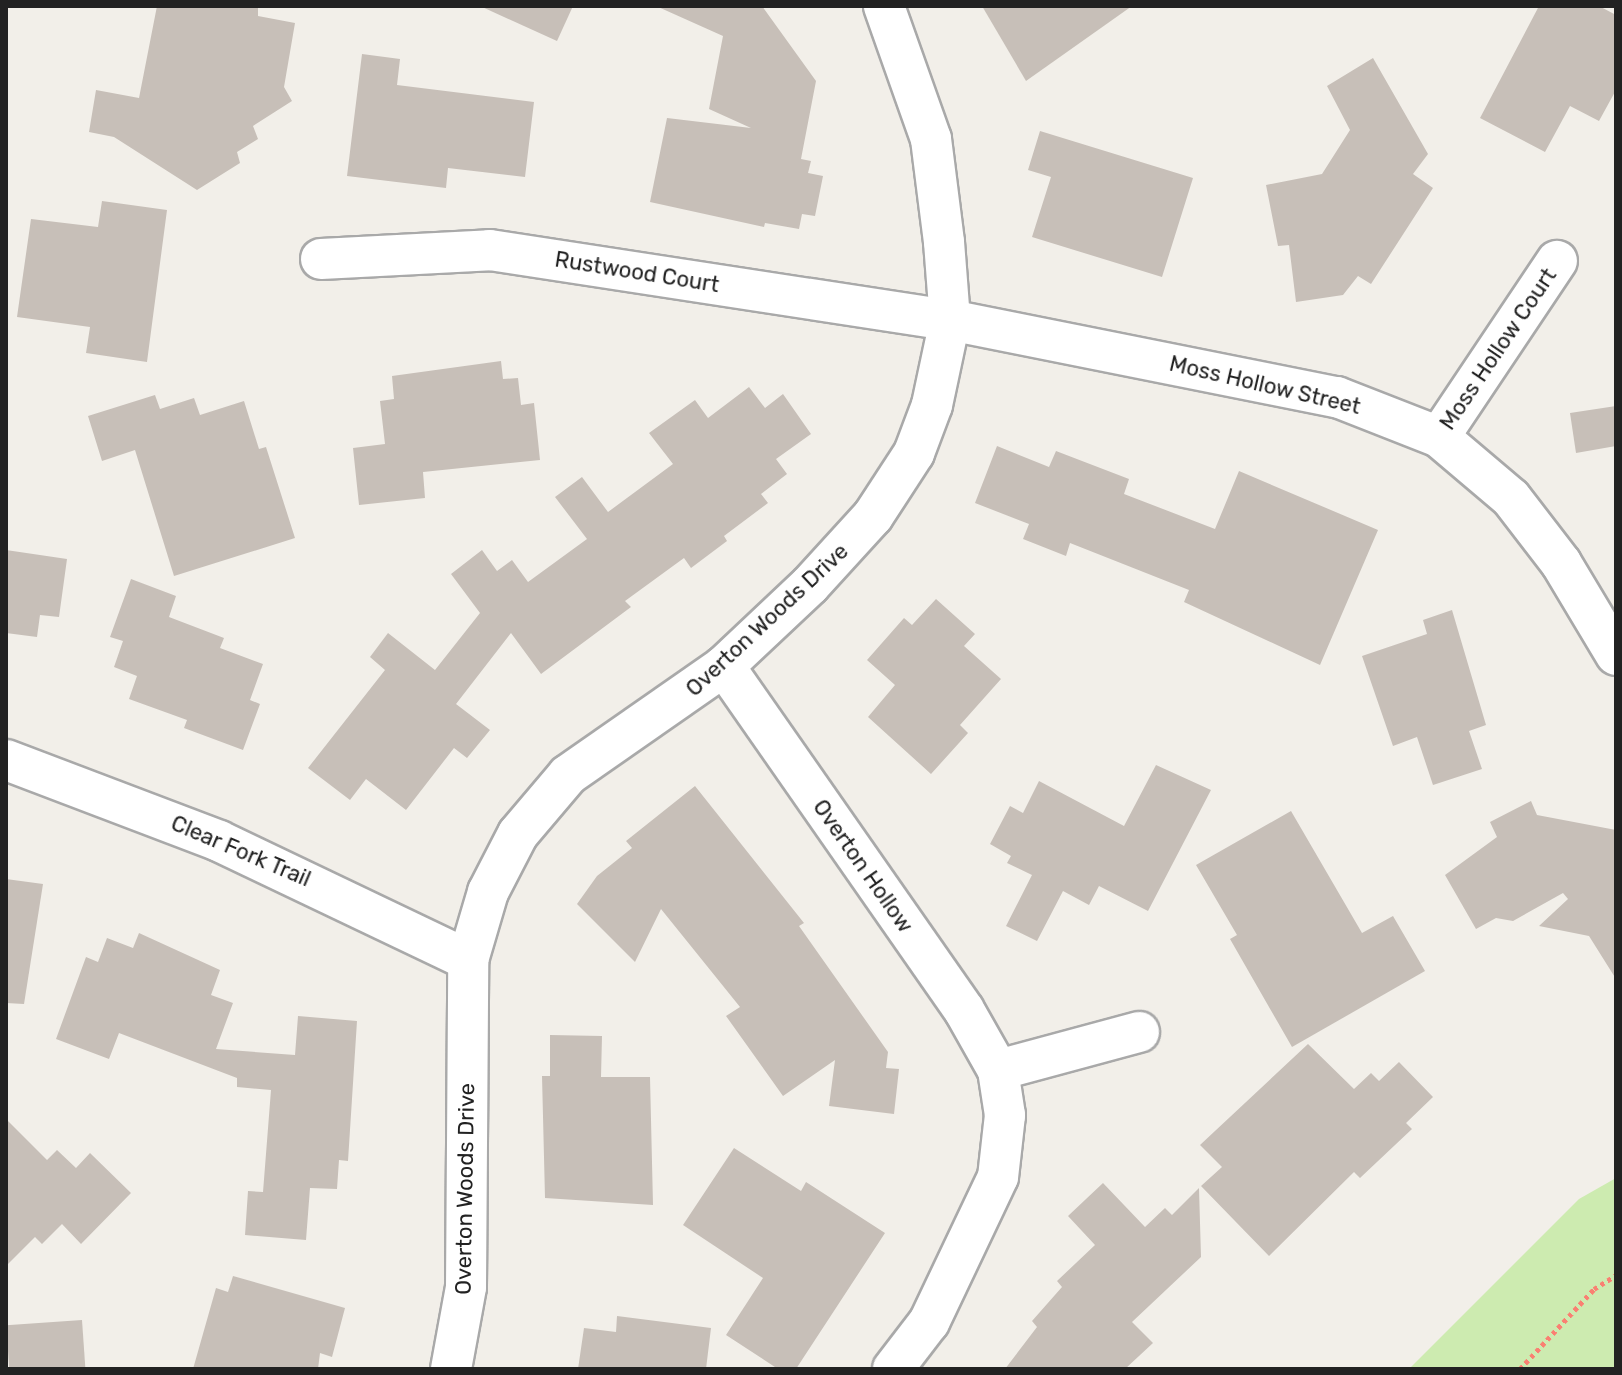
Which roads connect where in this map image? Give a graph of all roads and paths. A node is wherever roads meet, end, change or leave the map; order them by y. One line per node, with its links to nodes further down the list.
1 (884, 6): 4 (street, Overton Woods Drive)
2 (321, 259): 4 (street, Rustwood Court)
3 (1557, 261): 5 (street, Moss Hollow Court)
4 (950, 320): 5 (street, Moss Hollow Street); 7 (street, Overton Woods Drive)
5 (1439, 437): 6 (street, Moss Hollow Street)
6 (1616, 655)
7 (724, 666): 9 (street, Overton Woods Drive); 11 (street, Overton Hollow)
8 (6, 760): 9 (street, Clear Fork Trail)
9 (468, 960): 13 (street, Overton Woods Drive)
10 (1139, 1032): 11 (street)
11 (998, 1070): 14 (street, Overton Hollow)
12 (1616, 1275): 15 (path)
13 (451, 1369)
14 (893, 1369)
15 (1520, 1369)

